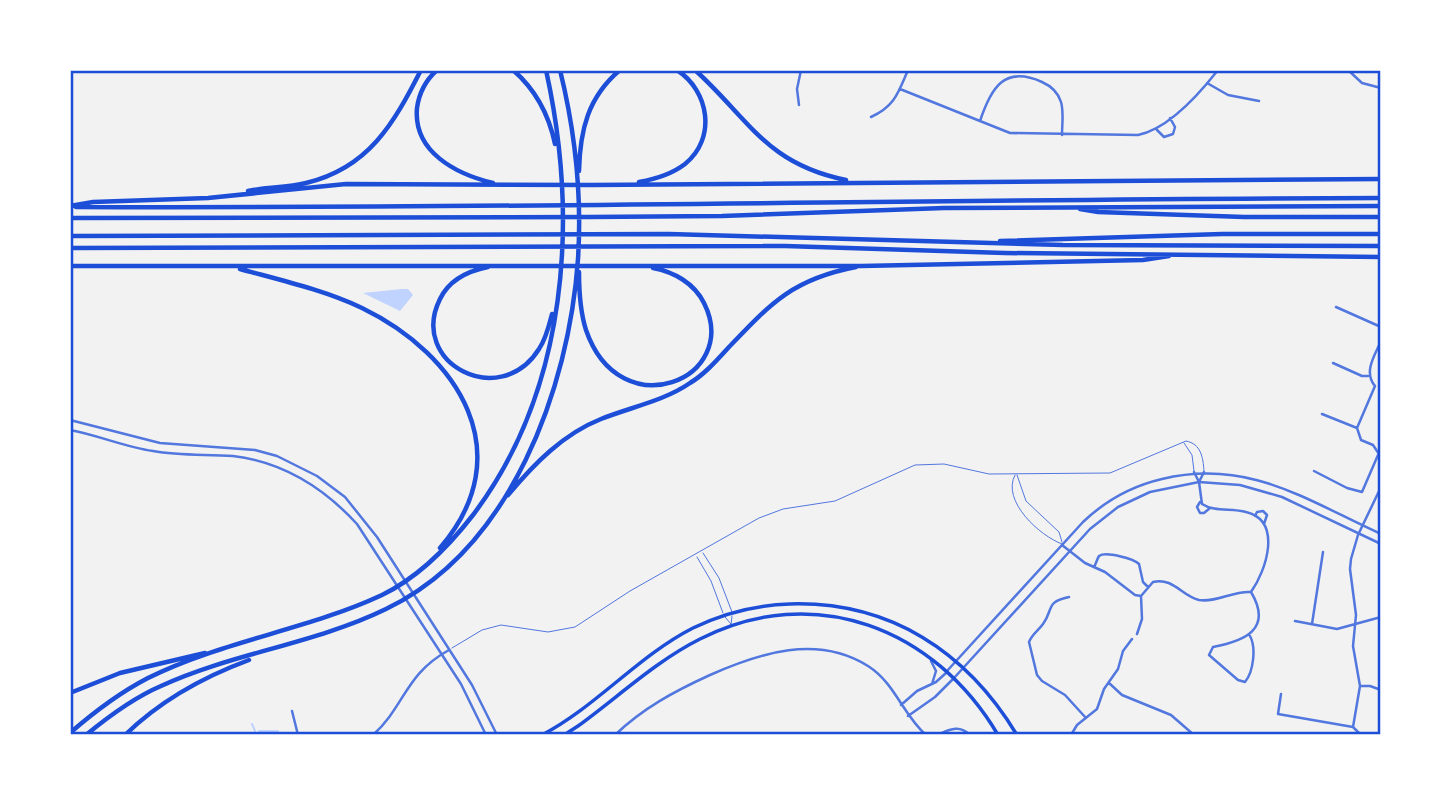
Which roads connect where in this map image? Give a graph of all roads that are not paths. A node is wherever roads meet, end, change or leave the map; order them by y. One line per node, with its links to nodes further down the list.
1 (421, 70): 29 (highway)
2 (437, 70): 26 (highway)
3 (513, 70): 23 (highway)
4 (546, 70): 23 (highway)
5 (561, 70): 28 (highway)
6 (620, 70): 28 (highway)
7 (677, 70): 27 (highway)
8 (695, 70): 25 (highway)
9 (802, 70): 17 (street)
10 (908, 70): 15 (street)
11 (1218, 70): 13 (street)
12 (1348, 70): 14 (street)
13 (1207, 83): 16 (street); 19 (street)
14 (1381, 88)
15 (900, 89): 18 (street); 20 (street)
16 (1259, 101)
17 (799, 106)
18 (871, 117)
19 (1170, 118): 21 (street); 21 (street)
20 (980, 121): 22 (street); 22 (street)
21 (1156, 129): 22 (street)
22 (1062, 135)
23 (561, 171): 49 (highway)
24 (1381, 180): 25 (highway)
25 (864, 182): 27 (highway)
26 (500, 184): 27 (highway); 29 (highway)
27 (616, 185)
28 (578, 189): 70 (highway)
29 (232, 195): 31 (highway)
30 (1381, 198): 31 (highway)
31 (70, 206)
32 (1381, 206): 33 (highway)
33 (1069, 207): 34 (highway); 35 (highway)
34 (70, 218)
35 (1381, 218)
36 (1381, 234): 38 (highway)
37 (70, 236): 38 (highway)
38 (982, 243): 39 (highway)
39 (1381, 246)
40 (70, 248): 41 (highway)
41 (1188, 254): 42 (highway); 46 (highway)
42 (1381, 257)
43 (509, 265): 45 (highway); 47 (highway); 49 (highway)
44 (70, 266): 47 (highway)
45 (634, 266): 46 (highway); 48 (highway)
46 (861, 266): 70 (highway)
47 (232, 267): 83 (highway)
48 (579, 271)
49 (559, 289): 83 (highway)
50 (1336, 307): 51 (street)
51 (1381, 327)
52 (1381, 341): 54 (street)
53 (1332, 363): 54 (street)
54 (1370, 376): 55 (street)
55 (1375, 386): 56 (street); 59 (street)
56 (1381, 387)
57 (1322, 414): 59 (street)
58 (70, 420): 101 (street)
59 (1357, 428): 62 (street)
60 (70, 430): 102 (street)
61 (1183, 442): 64 (lane); 65 (lane); 66 (lane)
62 (1380, 456): 63 (street)
63 (1314, 471)
64 (1194, 472): 65 (street); 67 (street); 77 (street)
65 (1204, 472): 67 (street); 74 (street)
66 (1016, 473): 77 (lane); 77 (lane); 79 (lane)
67 (1199, 482): 69 (street); 76 (street); 80 (street)
68 (1381, 487): 74 (street)
69 (1201, 501): 71 (street); 71 (street)
70 (501, 504): 99 (highway)
71 (1210, 508): 72 (street)
72 (1255, 516): 73 (street); 73 (street)
73 (1264, 524): 86 (street)
74 (1362, 526): 75 (street); 76 (street)
75 (1381, 534)
76 (1358, 535): 78 (street); 94 (street)
77 (1062, 544): 80 (street); 104 (street)
78 (1381, 544)
79 (702, 551): 82 (lane); 89 (lane)
80 (1070, 551): 84 (street); 105 (street)
81 (1323, 552): 93 (street)
82 (696, 555): 90 (lane); 101 (lane)
83 (430, 560): 100 (highway)
84 (1094, 568): 85 (street); 87 (street)
85 (1148, 587): 86 (street); 87 (street)
86 (1251, 592): 97 (street)
87 (1141, 596): 96 (street)
88 (1069, 597): 117 (street)
89 (732, 612): 90 (main road); 95 (lane); 104 (main road)
90 (723, 615): 95 (lane); 126 (main road)
91 (1381, 617): 94 (street)
92 (1295, 621): 93 (street)
93 (1312, 624): 94 (street)
94 (1355, 624): 110 (street)
95 (732, 625): 103 (main road); 127 (main road)
96 (1137, 634): 98 (lane)
97 (1250, 636): 97 (street)
98 (1132, 639): 108 (street)
99 (296, 643): 120 (highway); 121 (highway)
100 (222, 649): 112 (highway); 119 (highway)
101 (450, 650): 102 (street); 125 (street)
102 (441, 654): 123 (street); 124 (street)
103 (928, 656): 106 (main road); 109 (street)
104 (957, 661): 105 (main road); 106 (street)
105 (963, 667): 107 (street); 133 (main road)
106 (947, 671): 107 (main road); 109 (street)
107 (954, 678): 116 (street); 132 (main road)
108 (1109, 683): 117 (street); 135 (street)
109 (932, 684): 114 (street)
110 (1360, 686): 111 (street); 118 (street)
111 (1381, 690)
112 (70, 693)
113 (1280, 694): 118 (street)
114 (901, 705): 116 (street); 128 (street)
115 (292, 711): 122 (street)
116 (908, 716): 129 (street)
117 (1086, 718): 134 (street)
118 (1353, 727): 136 (street)
119 (70, 733)
120 (86, 735)
121 (125, 735)
122 (298, 735)
123 (373, 735)
124 (486, 735)
125 (497, 735)
126 (542, 735)
127 (564, 735)
128 (615, 735)
129 (926, 735)
130 (937, 735): 131 (street)
131 (970, 735)
132 (998, 735)
133 (1017, 735)
134 (1071, 735)
135 (1194, 735)
136 (1361, 735)

